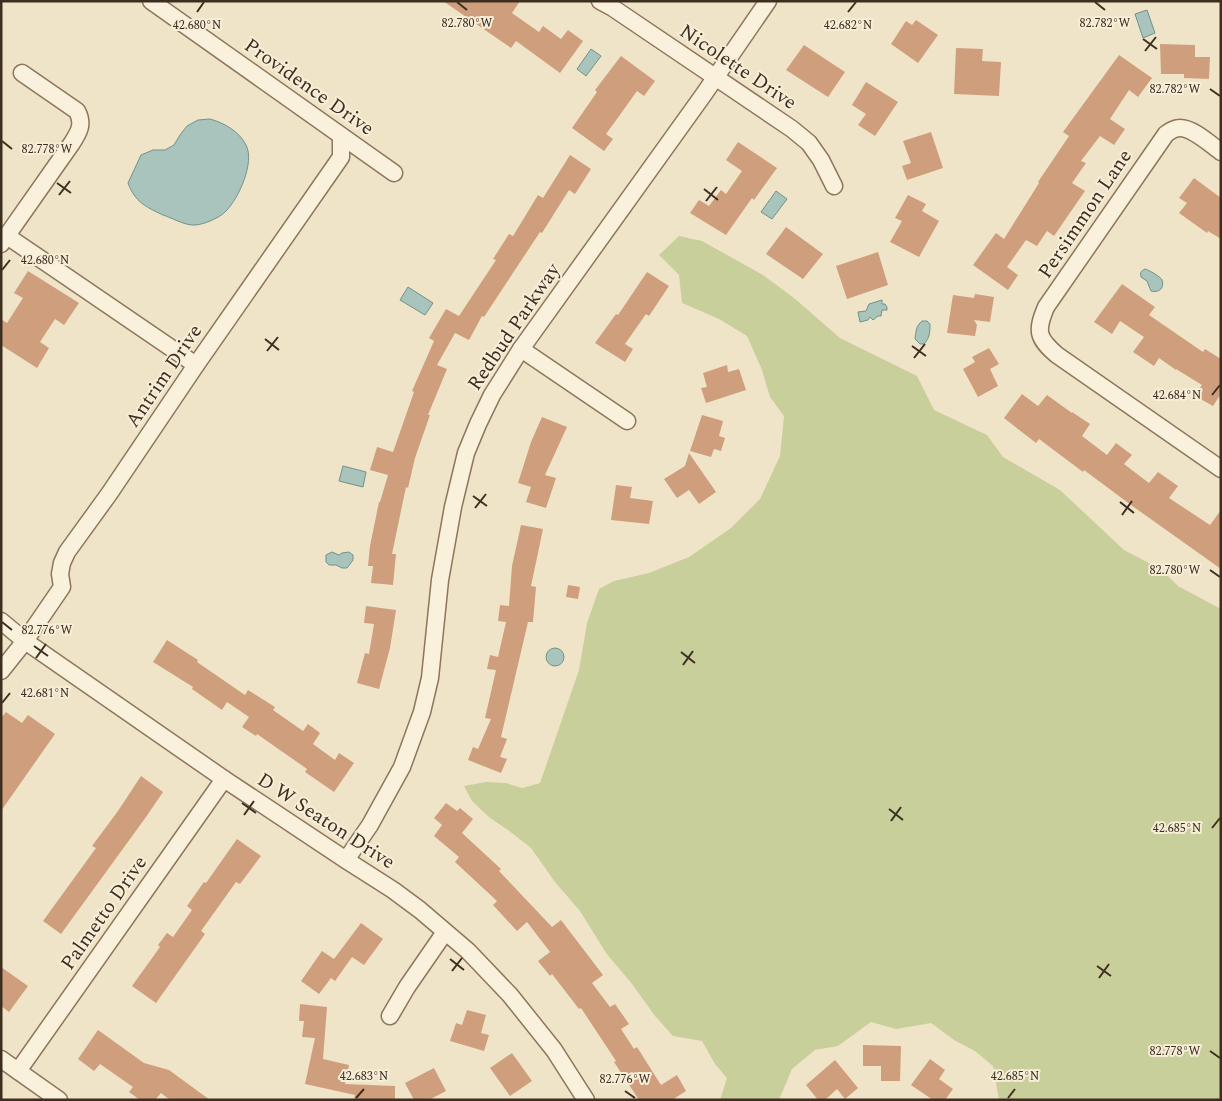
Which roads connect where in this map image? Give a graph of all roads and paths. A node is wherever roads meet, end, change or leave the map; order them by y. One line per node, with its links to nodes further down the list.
1 (151, 1): 6 (street, Providence Drive)
2 (600, 1): 5 (street, Nicolette Drive)
3 (768, 1): 5 (street, Redbud Parkway)
4 (22, 73): 10 (street)
5 (715, 78): 9 (street, Nicolette Drive); 11 (street, Redbud Parkway)
6 (341, 136): 8 (street, Providence Drive); 12 (street, Antrim Drive)
7 (1221, 152): 14 (street, Persimmon Lane)
8 (394, 172)
9 (834, 186)
10 (4, 240): 12 (street)
11 (521, 349): 13 (street); 19 (street, Redbud Parkway)
12 (196, 366): 16 (street, Antrim Drive)
13 (627, 421)
14 (1221, 469)
15 (1, 621): 16 (street, D W Seaton Drive)
16 (25, 640): 17 (street, Antrim Drive); 18 (street, D W Seaton Drive)
17 (1, 670)
18 (224, 779): 19 (street, D W Seaton Drive); 23 (street, Palmetto Drive)
19 (346, 860): 20 (street, D W Seaton Drive)
20 (446, 932): 21 (street); 25 (street, D W Seaton Drive)
21 (390, 1016)
22 (1, 1058): 23 (street)
23 (18, 1071): 24 (street)
24 (59, 1100)
25 (586, 1100)

